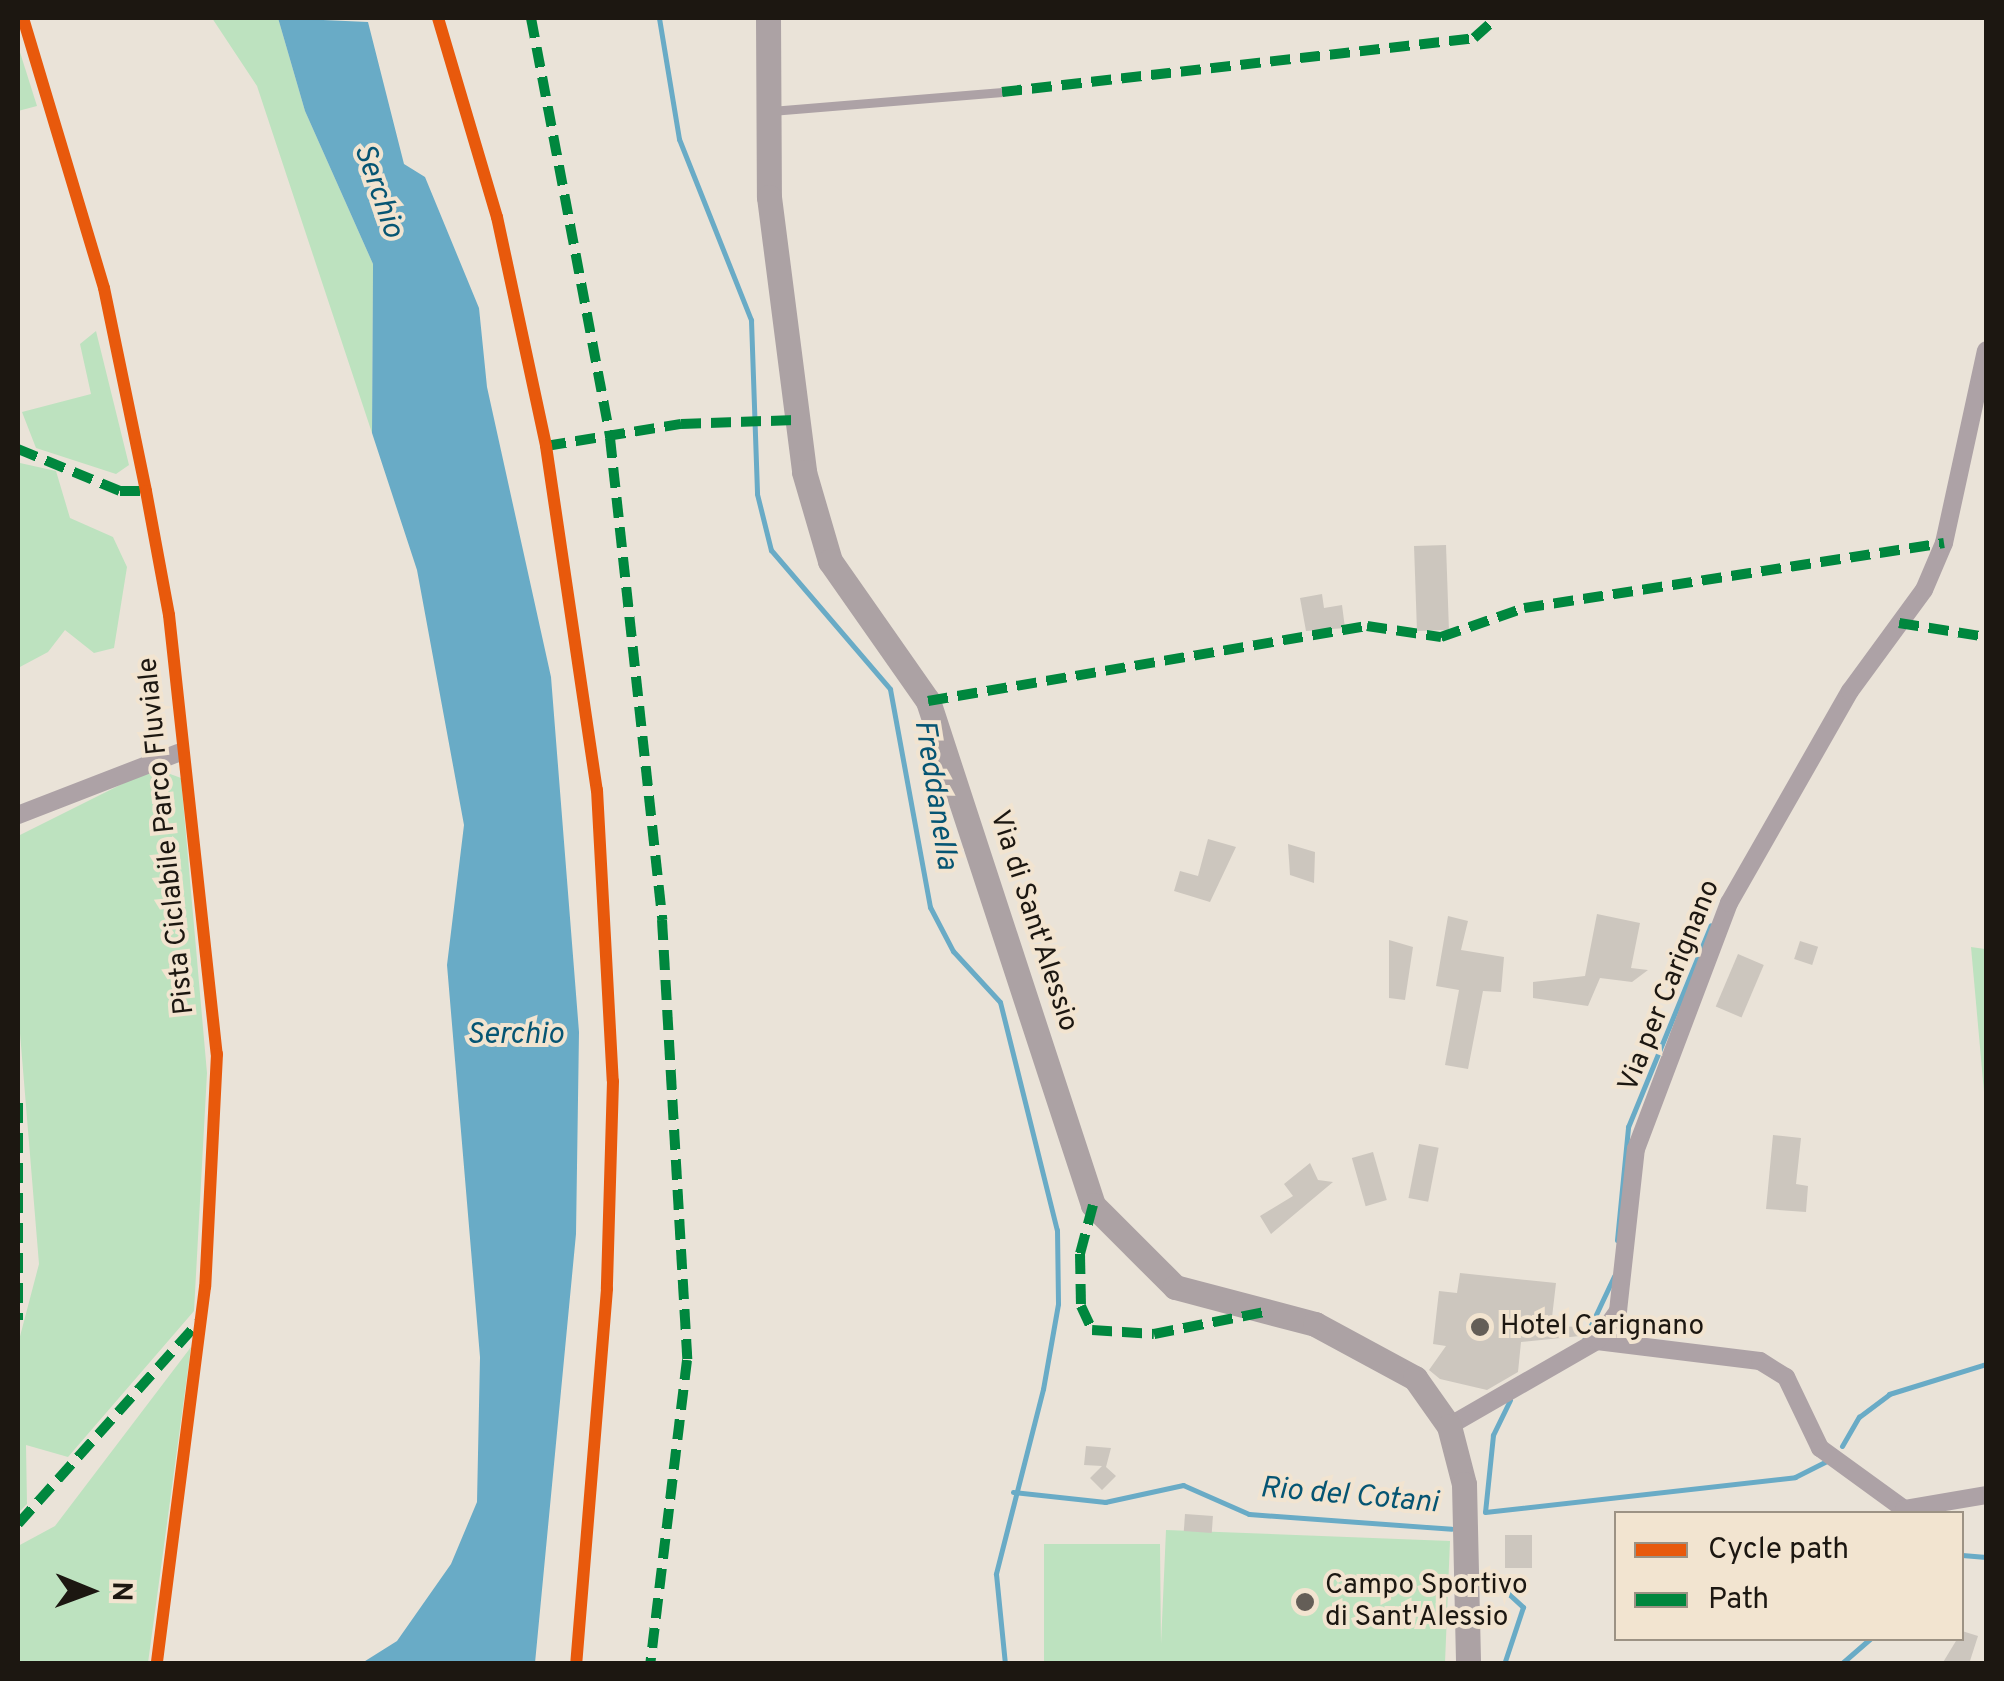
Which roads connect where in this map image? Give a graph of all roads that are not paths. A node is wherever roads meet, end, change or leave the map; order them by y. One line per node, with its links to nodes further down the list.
1 (768, 18): 3 (street, Via di Sant'Alessio)
2 (1002, 92): 3 (lane)
3 (763, 112): 8 (street, Via di Sant'Alessio)
4 (1986, 351): 7 (street, Via per Carignano)
5 (178, 753): 6 (street)
6 (18, 815)
7 (1596, 1341): 8 (street); 9 (street)
8 (1449, 1426): 10 (street, Via di Sant'Alessio)
9 (1986, 1495)
10 (1468, 1664)

